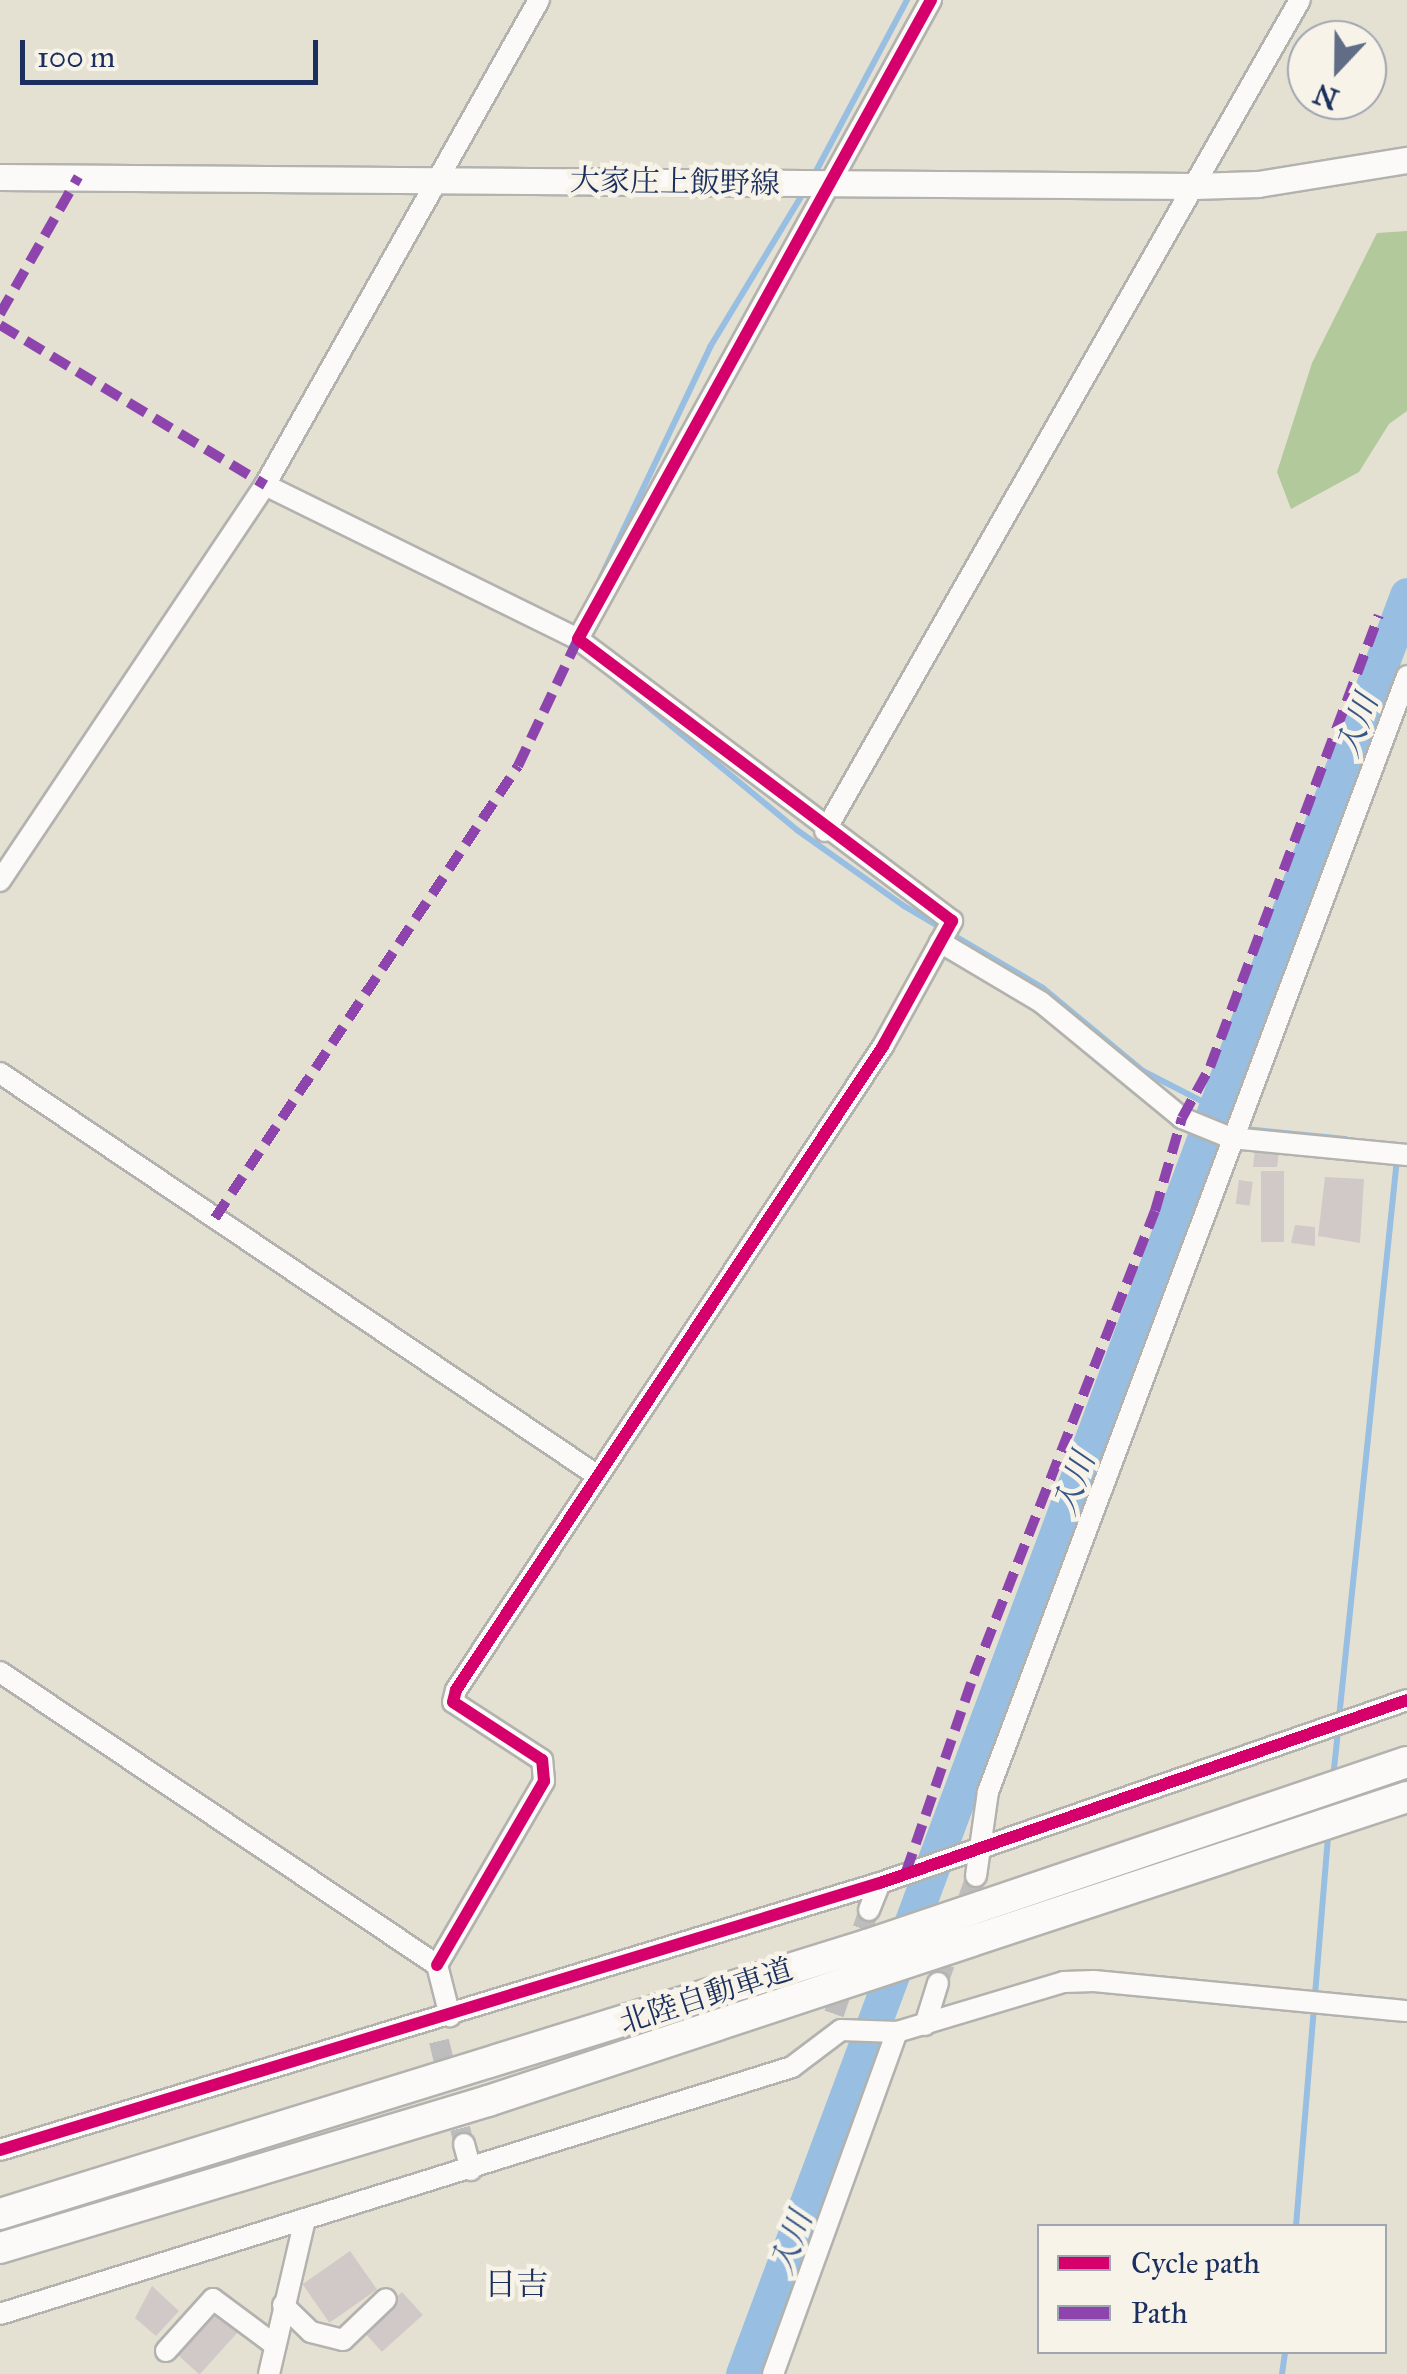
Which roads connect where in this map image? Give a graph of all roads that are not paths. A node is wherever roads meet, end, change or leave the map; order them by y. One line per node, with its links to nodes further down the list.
1 (539, 0): 6 (street)
2 (931, 0): 7 (street)
3 (1300, 0): 8 (street)
4 (1407, 160): 8 (main road, 大家庄上飯野線)
5 (0, 177): 6 (main road, 大家庄上飯野線)
6 (436, 180): 7 (main road, 大家庄上飯野線); 9 (street)
7 (833, 184): 8 (main road, 大家庄上飯野線); 10 (street)
8 (1194, 186): 12 (street)
9 (265, 485): 10 (street); 13 (street)
10 (578, 639): 12 (street)
11 (1407, 676): 16 (street)
12 (826, 832): 14 (street)
13 (0, 880)
14 (940, 942): 16 (street); 18 (street)
15 (0, 1073): 18 (street)
16 (1231, 1138): 17 (street); 23 (street)
17 (1407, 1155)
18 (598, 1476): 27 (street)
19 (0, 1672): 27 (street)
20 (1407, 1700): 23 (street)
21 (1407, 1762): 38 (highway, 北陸自動車道)
22 (1407, 1797): 28 (highway, 北陸自動車道)
23 (979, 1848): 24 (street); 25 (street)
24 (976, 1876)
25 (880, 1883): 26 (street); 32 (street)
26 (869, 1910)
27 (438, 1965): 32 (street)
28 (940, 1968): 31 (street); 40 (highway, 北陸自動車道)
29 (1407, 2010): 31 (street)
30 (834, 2014): 34 (street)
31 (925, 2025): 33 (street)
32 (441, 2026): 36 (street)
33 (896, 2032): 34 (street); 47 (street)
34 (828, 2035): 37 (street)
35 (464, 2144): 37 (street)
36 (0, 2150)
37 (472, 2170): 39 (street)
38 (0, 2214)
39 (304, 2224): 42 (street); 43 (street)
40 (0, 2248)
41 (386, 2299): 42 (street)
42 (283, 2305): 44 (street)
43 (0, 2314)
44 (275, 2345): 45 (street); 46 (street)
45 (166, 2351)
46 (269, 2374)
47 (772, 2374)

